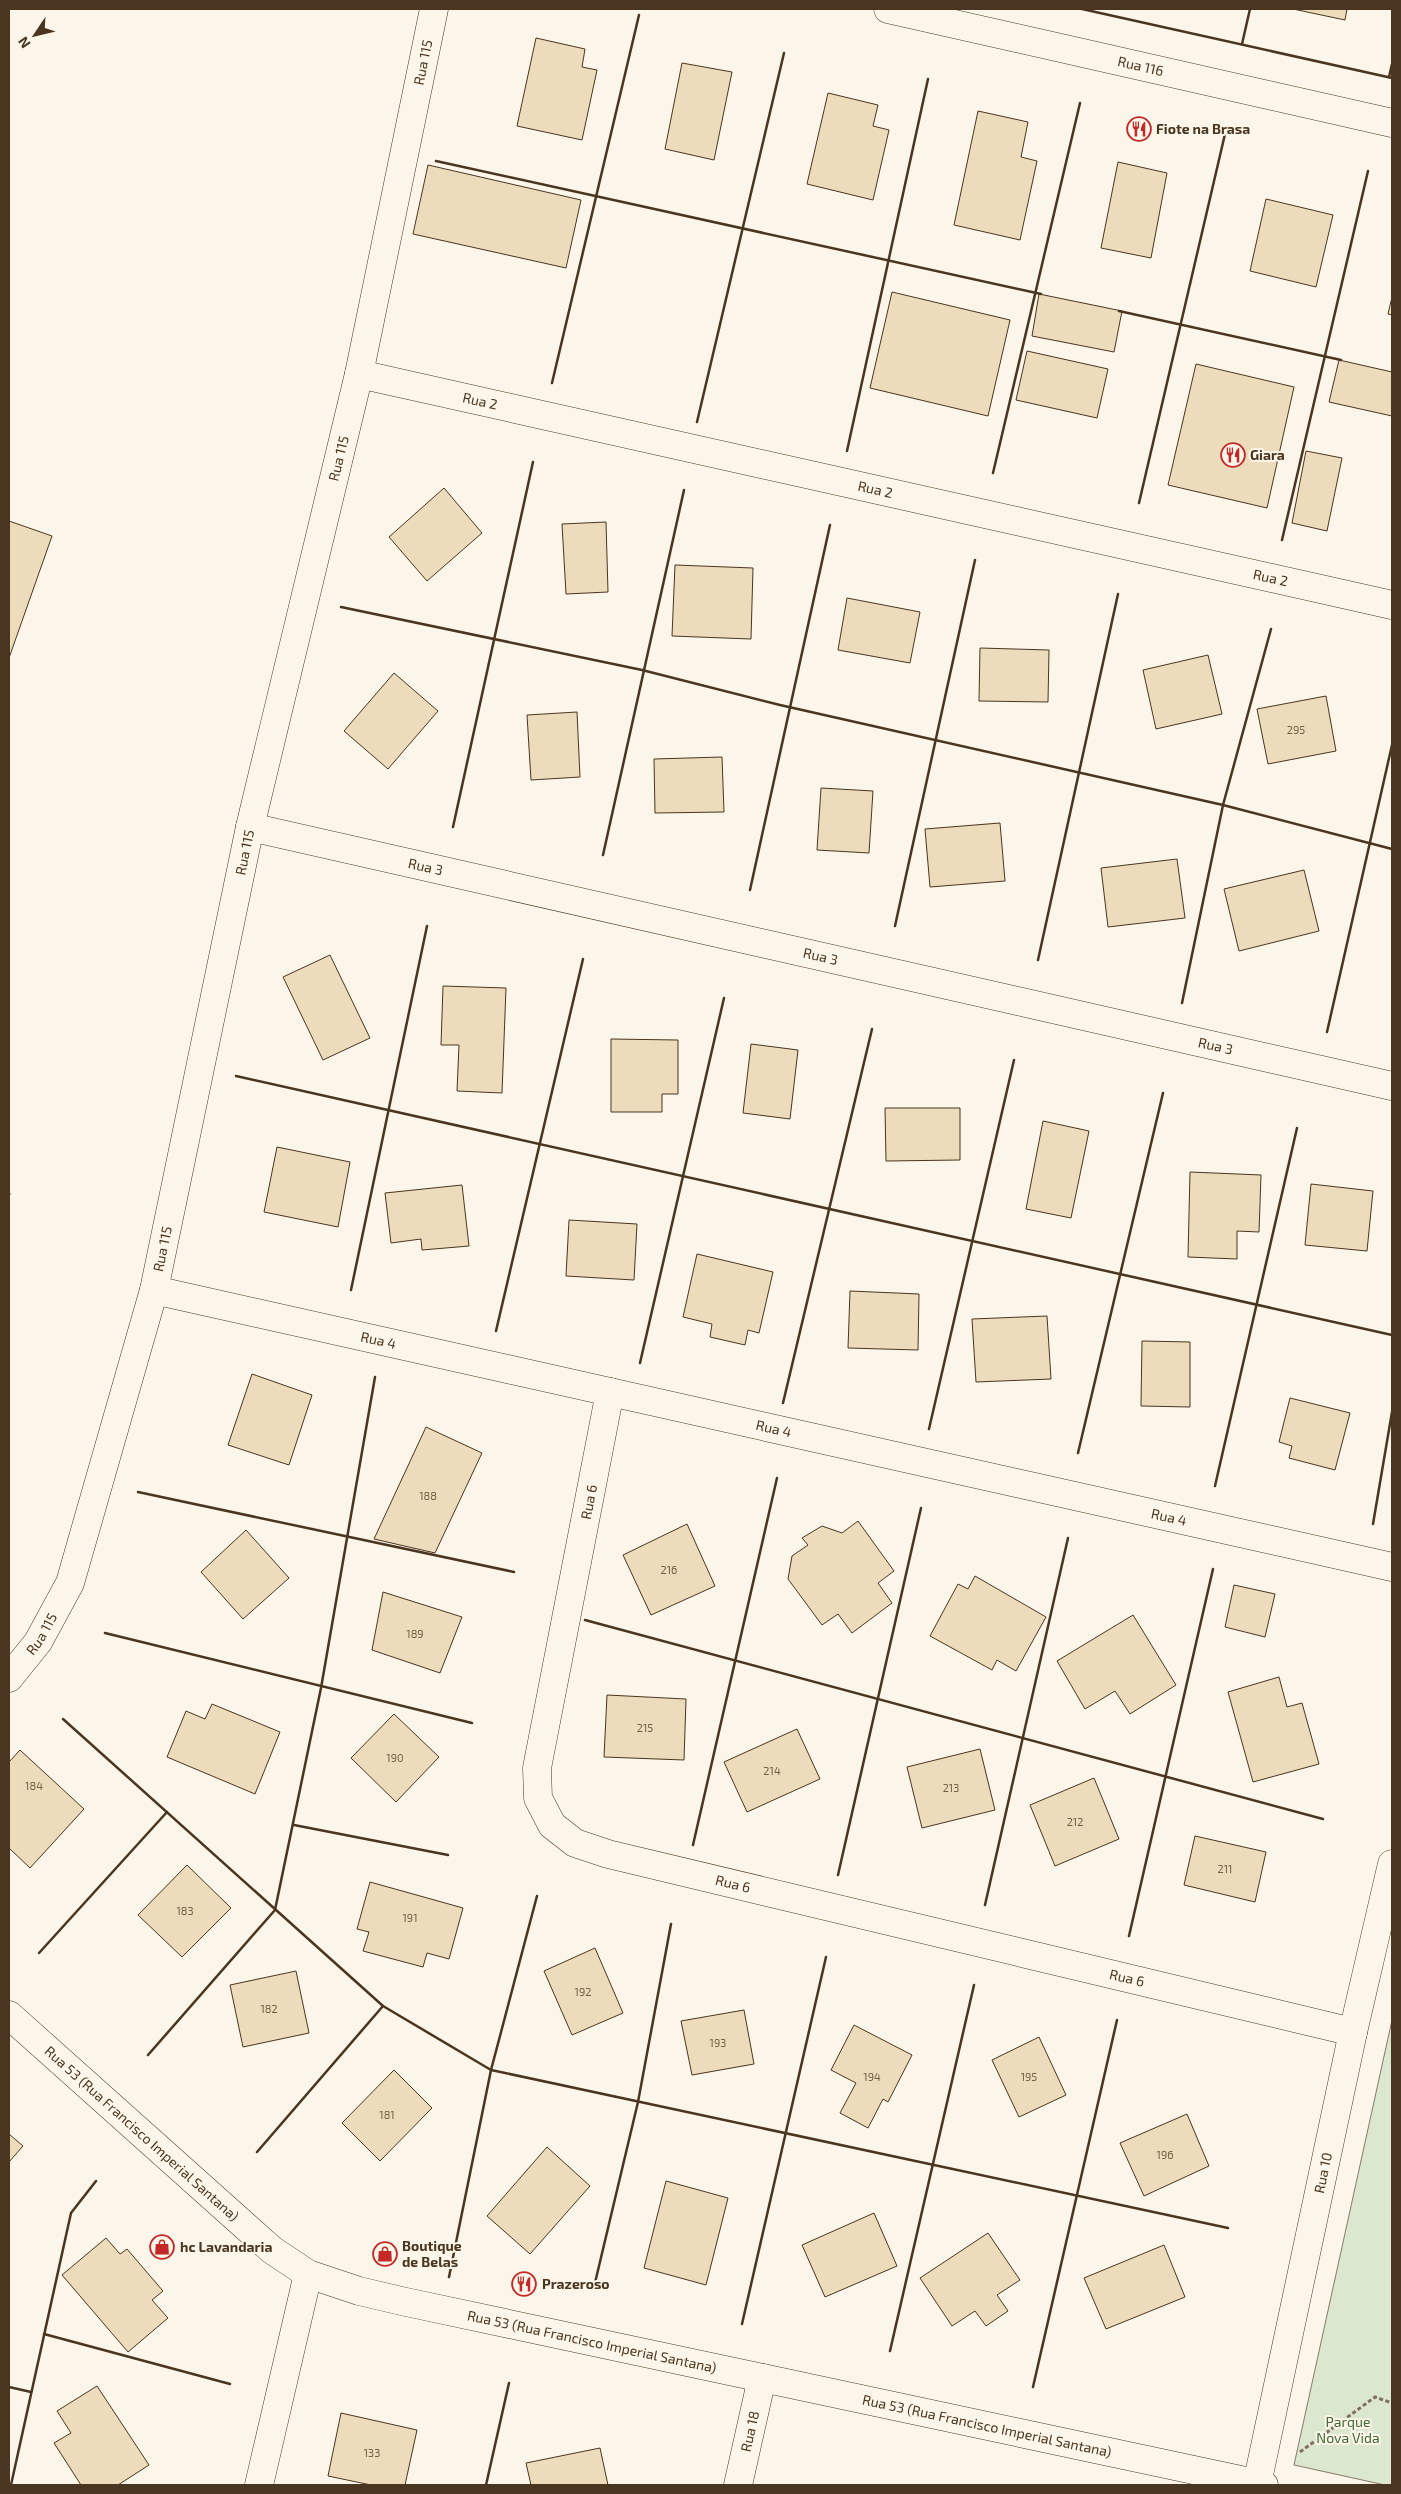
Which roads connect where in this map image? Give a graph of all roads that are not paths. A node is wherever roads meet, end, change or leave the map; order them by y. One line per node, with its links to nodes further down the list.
1 (434, 9): 4 (street, Rua 115)
2 (888, 9): 3 (street, Rua 116)
3 (1392, 123)
4 (358, 374): 5 (street, Rua 2); 6 (street, Rua 115)
5 (1392, 605)
6 (250, 827): 7 (street, Rua 3); 8 (street, Rua 115)
7 (1392, 1086)
8 (154, 1290): 9 (street, Rua 4); 11 (street, Rua 115)
9 (610, 1392): 10 (street, Rua 4); 14 (street, Rua 6)
10 (1392, 1567)
11 (9, 1678)
12 (1392, 1864): 14 (street, Rua 10)
13 (9, 2016): 15 (street, Rua 53 (Rua Francisco Imperial Santana))
14 (1353, 2032): 17 (street, Rua 10)
15 (308, 2274): 16 (street, Rua 53 (Rua Francisco Imperial Santana)); 18 (street)
16 (762, 2378): 17 (street, Rua 53 (Rua Francisco Imperial Santana)); 19 (street, Rua 18)
17 (1261, 2484)
18 (259, 2485)
19 (738, 2485)

